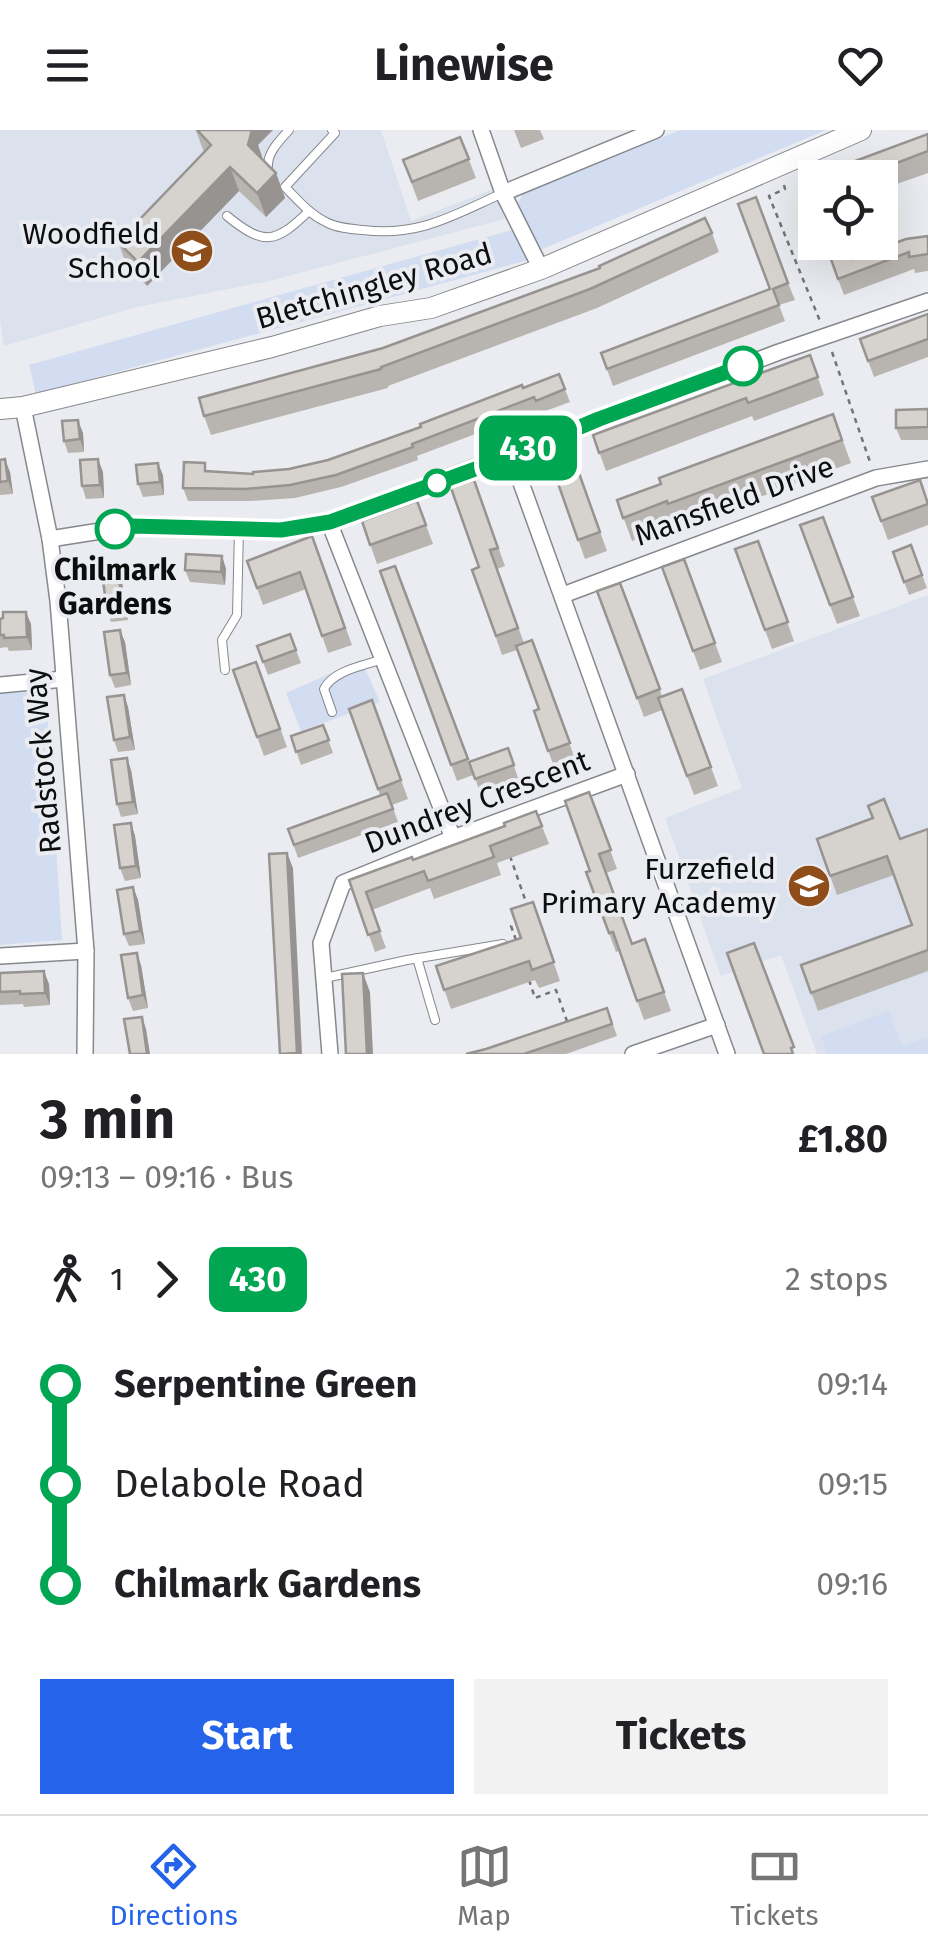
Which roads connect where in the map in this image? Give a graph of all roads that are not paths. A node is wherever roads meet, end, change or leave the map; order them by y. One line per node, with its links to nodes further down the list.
1 (288, 130): 6 (lane)
2 (481, 130): 7 (street)
3 (656, 130): 7 (street)
4 (861, 130): 10 (street, Bletchingley Road)
5 (333, 132): 6 (lane)
6 (284, 186): 8 (lane)
7 (503, 193): 8 (lane); 10 (street)
8 (309, 211): 9 (lane)
9 (227, 216)
10 (541, 269): 12 (street, Bletchingley Road)
11 (928, 301): 14 (street)
12 (23, 407): 13 (street, Bletchingley Road); 18 (street, Radstock Way)
13 (0, 409)
14 (511, 456): 16 (street); 19 (street)
15 (928, 470): 19 (street, Mansfield Drive)
16 (330, 522): 17 (street); 20 (street)
17 (239, 529): 18 (street); 21 (lane)
18 (50, 538): 22 (street, Radstock Way)
19 (563, 595): 25 (street)
20 (383, 658): 24 (lane); 26 (street)
21 (224, 670)
22 (64, 679): 23 (street); 28 (street, Radstock Way)
23 (0, 685)
24 (332, 712)
25 (627, 774): 26 (street, Dundrey Crescent); 33 (street)
26 (453, 838): 31 (street, Dundrey Crescent)
27 (503, 944): 30 (lane)
28 (86, 950): 29 (street); 34 (street, Radstock Way)
29 (0, 956)
30 (416, 958): 31 (lane); 32 (lane)
31 (324, 978): 35 (street, Dundrey Crescent)
32 (435, 1020)
33 (716, 1025): 36 (street); 37 (street)
34 (85, 1054)
35 (330, 1054)
36 (633, 1054)
37 (728, 1054)

